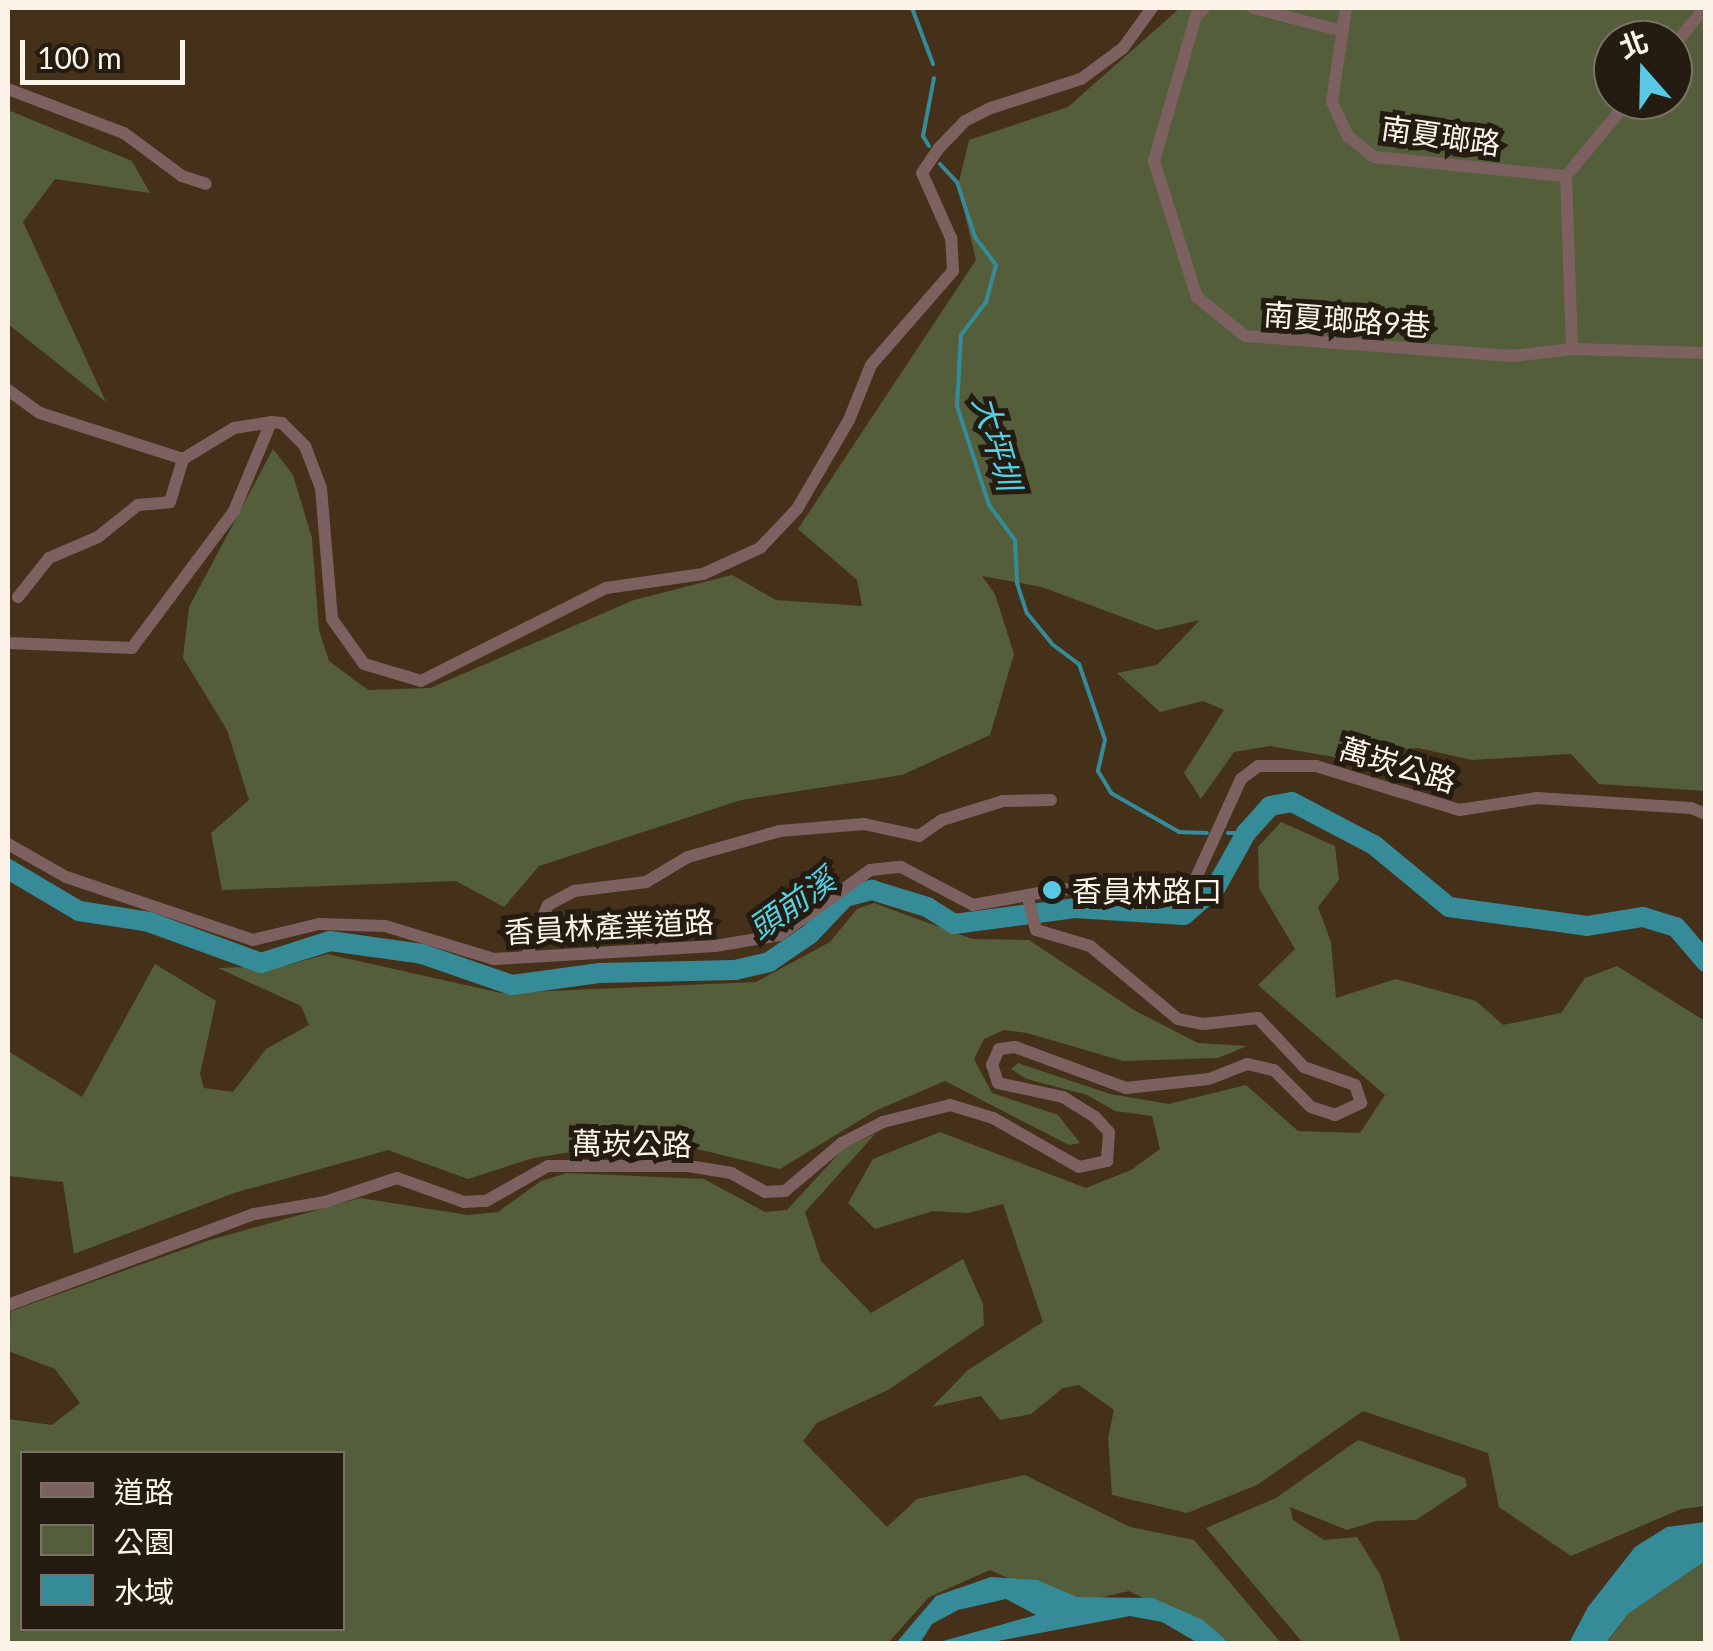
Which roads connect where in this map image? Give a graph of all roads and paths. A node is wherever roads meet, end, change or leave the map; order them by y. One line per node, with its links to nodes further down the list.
1 (1152, 8): 13 (street)
2 (1204, 8): 10 (street, 南夏瑯路9巷)
3 (1253, 8): 5 (street)
4 (1346, 8): 5 (street, 南夏瑯路)
5 (1342, 30): 8 (street, 南夏瑯路)
6 (8, 89): 9 (street)
7 (1612, 120): 8 (street)
8 (1566, 176): 10 (street)
9 (206, 184)
10 (1572, 348): 11 (street, 南夏瑯路9巷)
11 (1706, 352)
12 (8, 390): 14 (street)
13 (271, 422): 14 (street); 16 (street)
14 (183, 459): 15 (street)
15 (18, 598)
16 (8, 643)
17 (1051, 800): 21 (street)
18 (1706, 814): 20 (street, 萬崁公路)
19 (8, 844): 21 (street, 香員林產業道路)
20 (1027, 895): 21 (street, 香員林產業道路); 22 (street, 萬崁公路)
21 (526, 957)
22 (8, 1306)

